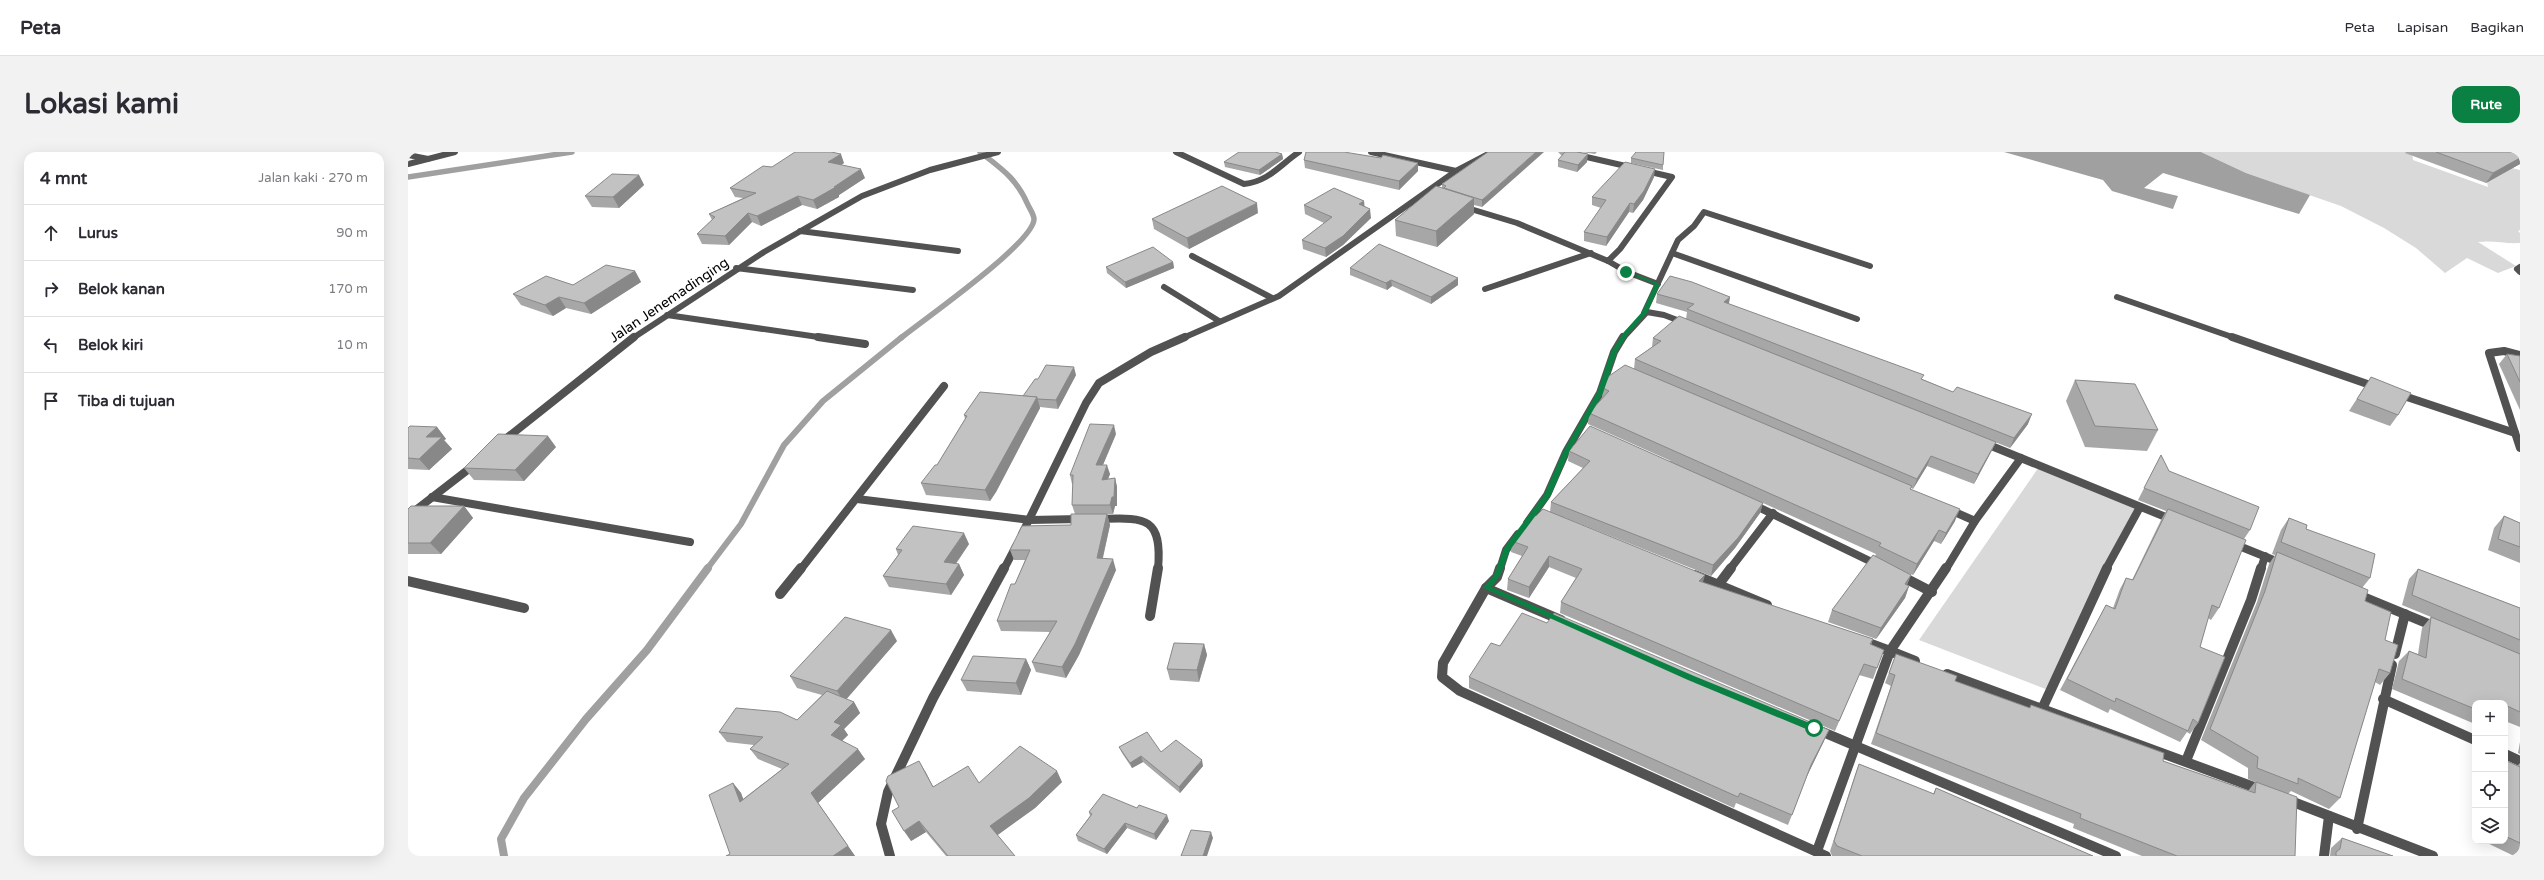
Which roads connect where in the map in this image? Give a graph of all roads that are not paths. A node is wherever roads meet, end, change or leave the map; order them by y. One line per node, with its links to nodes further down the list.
1 (455, 152): 9 (street)
2 (998, 152): 15 (street, Jalan Jenemadinging)
3 (1176, 152): 4 (street)
4 (1298, 152)
5 (1371, 152): 13 (street)
6 (1492, 152): 13 (street)
7 (1565, 152): 11 (street)
8 (408, 155): 9 (street)
9 (432, 160): 10 (street)
10 (408, 164)
11 (1634, 168)
12 (1641, 170): 20 (street)
13 (1456, 171): 30 (street)
14 (1460, 206): 17 (street)
15 (800, 231): 16 (street); 23 (street, Jalan Jenemadinging)
16 (958, 251)
17 (1591, 254): 20 (street); 27 (street)
18 (1672, 254): 21 (street); 25 (street); 33 (street)
19 (1192, 256): 30 (street)
20 (1608, 261): 25 (street)
21 (1870, 266)
22 (2520, 267): 24 (street)
23 (736, 268): 28 (street); 32 (street, Jalan Jenemadinging)
24 (2520, 272)
25 (1658, 284): 31 (street)
26 (1164, 287): 34 (street)
27 (1485, 289)
28 (913, 290)
29 (2117, 296): 39 (street)
30 (1272, 298): 34 (street)
31 (1644, 313): 35 (street); 64 (street)
32 (666, 315): 36 (street); 43 (street, Jalan Jenemadinging)
33 (1857, 319)
34 (1219, 321): 54 (street)
35 (1693, 326)
36 (865, 344)
37 (2520, 355): 41 (street)
38 (944, 386): 48 (street)
39 (2381, 389)
40 (2388, 391): 41 (street)
41 (2515, 433): 44 (street)
42 (1977, 440): 45 (street)
43 (498, 446)
44 (2520, 448)
45 (2021, 458): 51 (street); 55 (street)
46 (480, 460): 47 (street)
47 (432, 497): 53 (street); 57 (street)
48 (857, 499): 54 (street); 67 (street)
49 (1745, 501): 52 (street)
50 (1938, 505): 55 (street)
51 (2140, 507): 56 (street); 79 (street)
52 (1773, 513): 63 (street); 66 (street)
53 (408, 516)
54 (1030, 520): 71 (street); 89 (street)
55 (1975, 521): 66 (street)
56 (2184, 524)
57 (690, 542)
58 (2228, 542): 59 (street)
59 (2265, 556): 60 (street); 84 (street)
60 (2287, 565)
61 (1690, 573): 63 (street)
62 (408, 581): 68 (street)
63 (1719, 584): 69 (street)
64 (1486, 588): 72 (street); 88 (street)
65 (2346, 590): 70 (street)
66 (1932, 592): 75 (street)
67 (780, 594)
68 (524, 608)
69 (1779, 610)
70 (2405, 614): 73 (street); 78 (street)
71 (1150, 616)
72 (1567, 623)
73 (2446, 631)
74 (1853, 637): 75 (street)
75 (1890, 651): 76 (street); 82 (street)
76 (1923, 665)
77 (1937, 670): 79 (street)
78 (2383, 699): 81 (street); 87 (street)
79 (2042, 709): 84 (street)
80 (1807, 725): 82 (street)
81 (2472, 739)
82 (1855, 746): 88 (street); 91 (street)
83 (2508, 755): 85 (street)
84 (2186, 761): 86 (street)
85 (2520, 761)
86 (2329, 816): 87 (street); 92 (street)
87 (2357, 829): 93 (street)
88 (1817, 851): 90 (street)
89 (890, 856)
90 (1826, 856)
91 (2116, 856)
92 (2324, 856)
93 (2433, 856)

